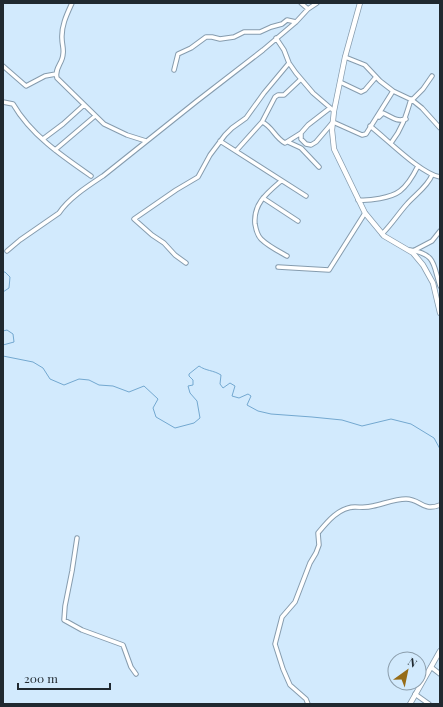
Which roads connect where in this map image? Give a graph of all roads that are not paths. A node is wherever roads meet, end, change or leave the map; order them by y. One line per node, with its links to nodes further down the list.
1 (72, 3): 12 (street)
2 (301, 3): 5 (street)
3 (317, 3): 5 (street)
4 (360, 3): 8 (street)
5 (308, 9): 6 (street)
6 (296, 22): 7 (street); 11 (street)
7 (276, 38): 9 (street); 31 (street)
8 (346, 56): 14 (street); 16 (street)
9 (289, 63): 15 (street); 32 (street)
10 (3, 66): 12 (street)
11 (174, 70)
12 (56, 74): 20 (street)
13 (432, 76): 18 (street)
14 (376, 78): 16 (street); 17 (street)
15 (301, 79): 21 (street); 25 (street)
16 (340, 82): 21 (street)
17 (393, 91): 18 (street); 24 (street)
18 (411, 100): 23 (street); 28 (street)
19 (3, 102): 30 (street)
20 (84, 105): 22 (street); 30 (street)
21 (332, 109): 26 (street); 29 (street)
22 (95, 116): 31 (street); 35 (street)
23 (406, 118): 24 (street); 34 (street)
24 (375, 119): 27 (street)
25 (262, 122): 33 (street); 36 (street)
26 (333, 122): 27 (street); 29 (street); 45 (street)
27 (370, 126): 34 (street)
28 (440, 128)
29 (301, 132): 33 (street)
30 (43, 139): 35 (street)
31 (146, 141): 52 (street)
32 (220, 141): 36 (street); 54 (street)
33 (288, 142): 38 (street)
34 (390, 143): 37 (street)
35 (55, 150): 40 (street)
36 (236, 151): 42 (street)
37 (418, 166): 39 (street); 45 (street)
38 (319, 167)
39 (432, 175): 41 (street); 49 (street)
40 (91, 176)
41 (440, 177)
42 (281, 181): 43 (street); 44 (street)
43 (306, 196)
44 (263, 198): 47 (street); 53 (street)
45 (358, 200): 46 (street)
46 (365, 213): 49 (street); 55 (street)
47 (298, 221)
48 (440, 231): 51 (street)
49 (382, 234): 50 (street)
50 (407, 250): 51 (street); 57 (street)
51 (414, 251): 56 (street)
52 (7, 252)
53 (287, 256)
54 (186, 263)
55 (278, 267)
56 (440, 286)
57 (440, 313)
58 (440, 504): 65 (street)
59 (77, 538): 62 (street)
60 (440, 651): 61 (street)
61 (431, 667): 63 (street); 64 (street)
62 (136, 674)
63 (440, 674)
64 (415, 694): 66 (street); 67 (street)
65 (308, 704)
66 (410, 704)
67 (429, 704)

